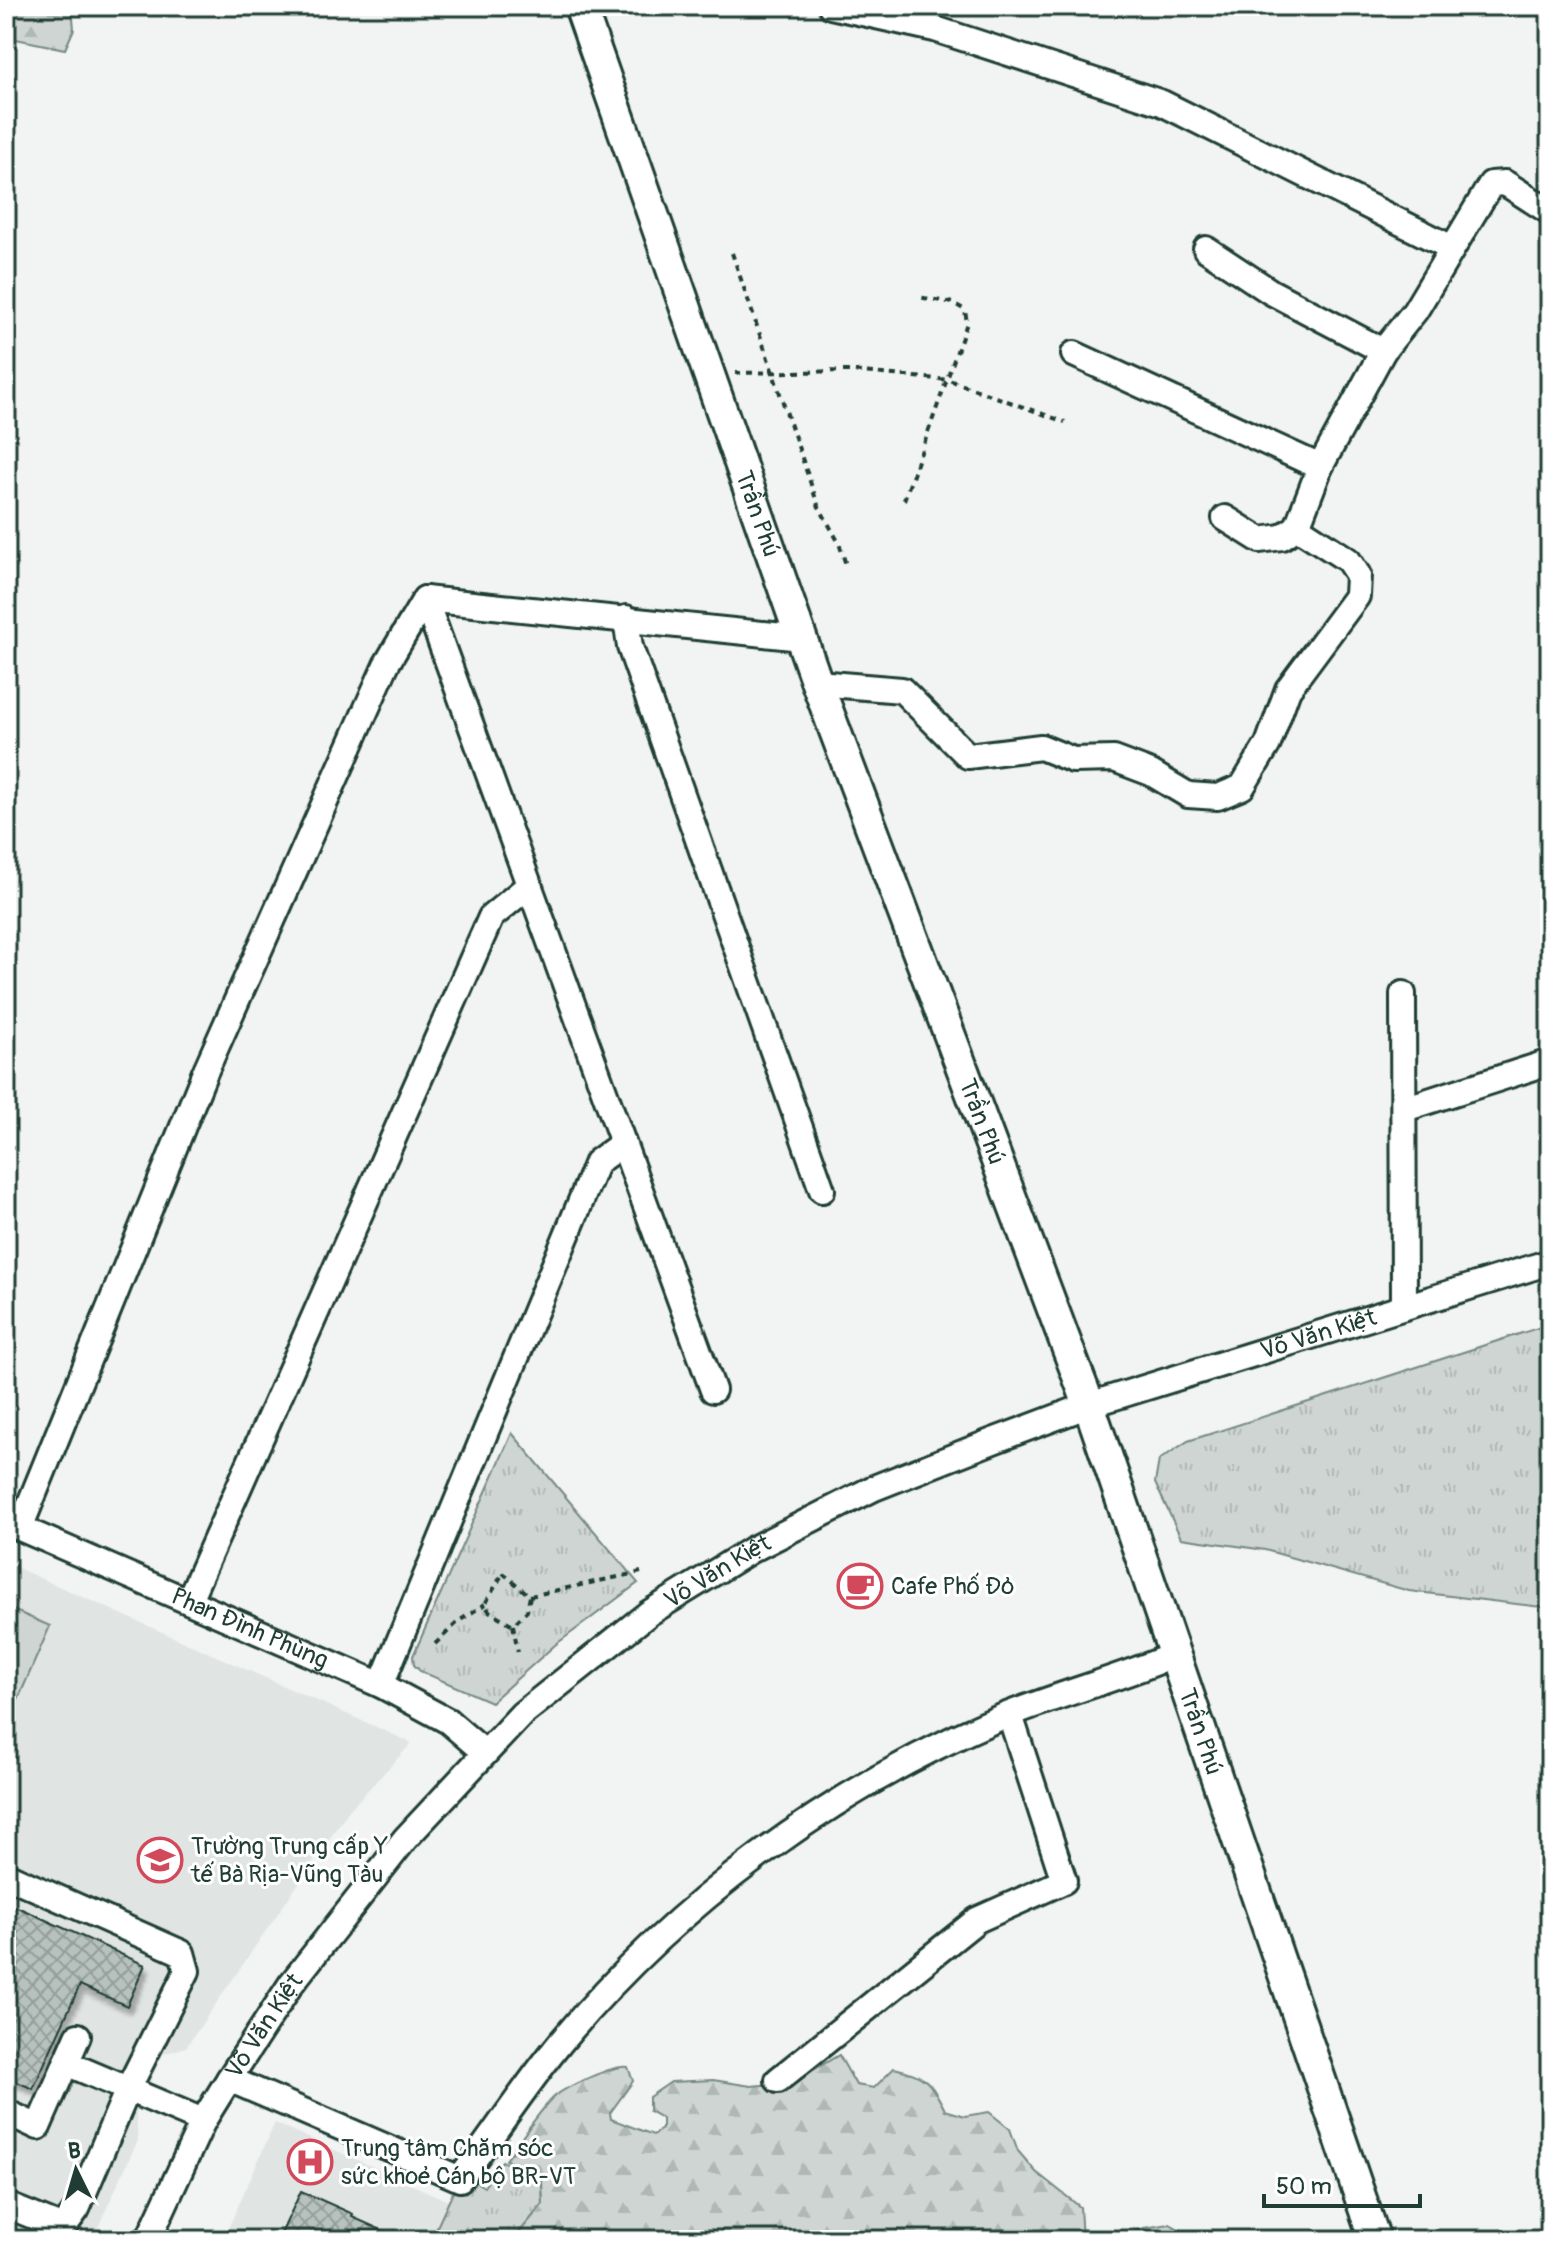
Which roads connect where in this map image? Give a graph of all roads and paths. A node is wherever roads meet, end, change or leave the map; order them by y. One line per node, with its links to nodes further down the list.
1 (580, 6): 11 (main road, Trần Phú)
2 (831, 6): 4 (street)
3 (1550, 212): 4 (street)
4 (1452, 248): 8 (street)
5 (1206, 249): 8 (street)
6 (732, 253): 10 (path)
7 (918, 297): 12 (path)
8 (1383, 351): 14 (street)
9 (1074, 354): 14 (street)
10 (772, 371): 11 (path); 12 (path); 18 (path)
11 (709, 374): 21 (main road, Trần Phú)
12 (949, 380): 13 (path); 15 (path)
13 (1065, 422)
14 (1320, 467): 17 (street)
15 (904, 500)
16 (1225, 518): 17 (street)
17 (1297, 527): 22 (street)
18 (846, 565)
19 (425, 599): 20 (street); 23 (street); 33 (street)
20 (626, 618): 21 (street); 28 (street)
21 (802, 638): 22 (main road, Trần Phú)
22 (817, 683): 32 (main road, Trần Phú)
23 (527, 887): 27 (street); 36 (street)
24 (1403, 994): 26 (street)
25 (1550, 1062): 26 (street)
26 (1404, 1109): 30 (street)
27 (622, 1144): 31 (street); 42 (street)
28 (822, 1190)
29 (1550, 1262): 30 (street, Võ Văn Kiệt)
30 (1404, 1307): 32 (street, Võ Văn Kiệt)
31 (713, 1390)
32 (1089, 1405): 41 (main road, Trần Phú); 44 (street, Võ Văn Kiệt)
33 (13, 1525): 36 (street, Phan Đình Phùng)
34 (641, 1572): 35 (path)
35 (530, 1596): 37 (path); 38 (path)
36 (189, 1600): 42 (street, Phan Đình Phùng)
37 (485, 1604): 38 (path); 39 (path)
38 (513, 1625): 40 (path)
39 (435, 1644)
40 (518, 1652)
41 (1174, 1655): 43 (street); 55 (main road, Trần Phú)
42 (381, 1685): 44 (street, Phan Đình Phùng)
43 (1010, 1715): 48 (street); 49 (street)
44 (484, 1752): 48 (street, Võ Văn Kiệt)
45 (6, 1875): 50 (street)
46 (78, 2036): 47 (street)
47 (66, 2063): 50 (street); 51 (street)
48 (229, 2079): 52 (street, Võ Văn Kiệt)
49 (778, 2080)
50 (128, 2089): 52 (street); 53 (street)
51 (6, 2112)
52 (203, 2121): 54 (street, Võ Văn Kiệt)
53 (6, 2205)
54 (148, 2240)
55 (1375, 2240)

